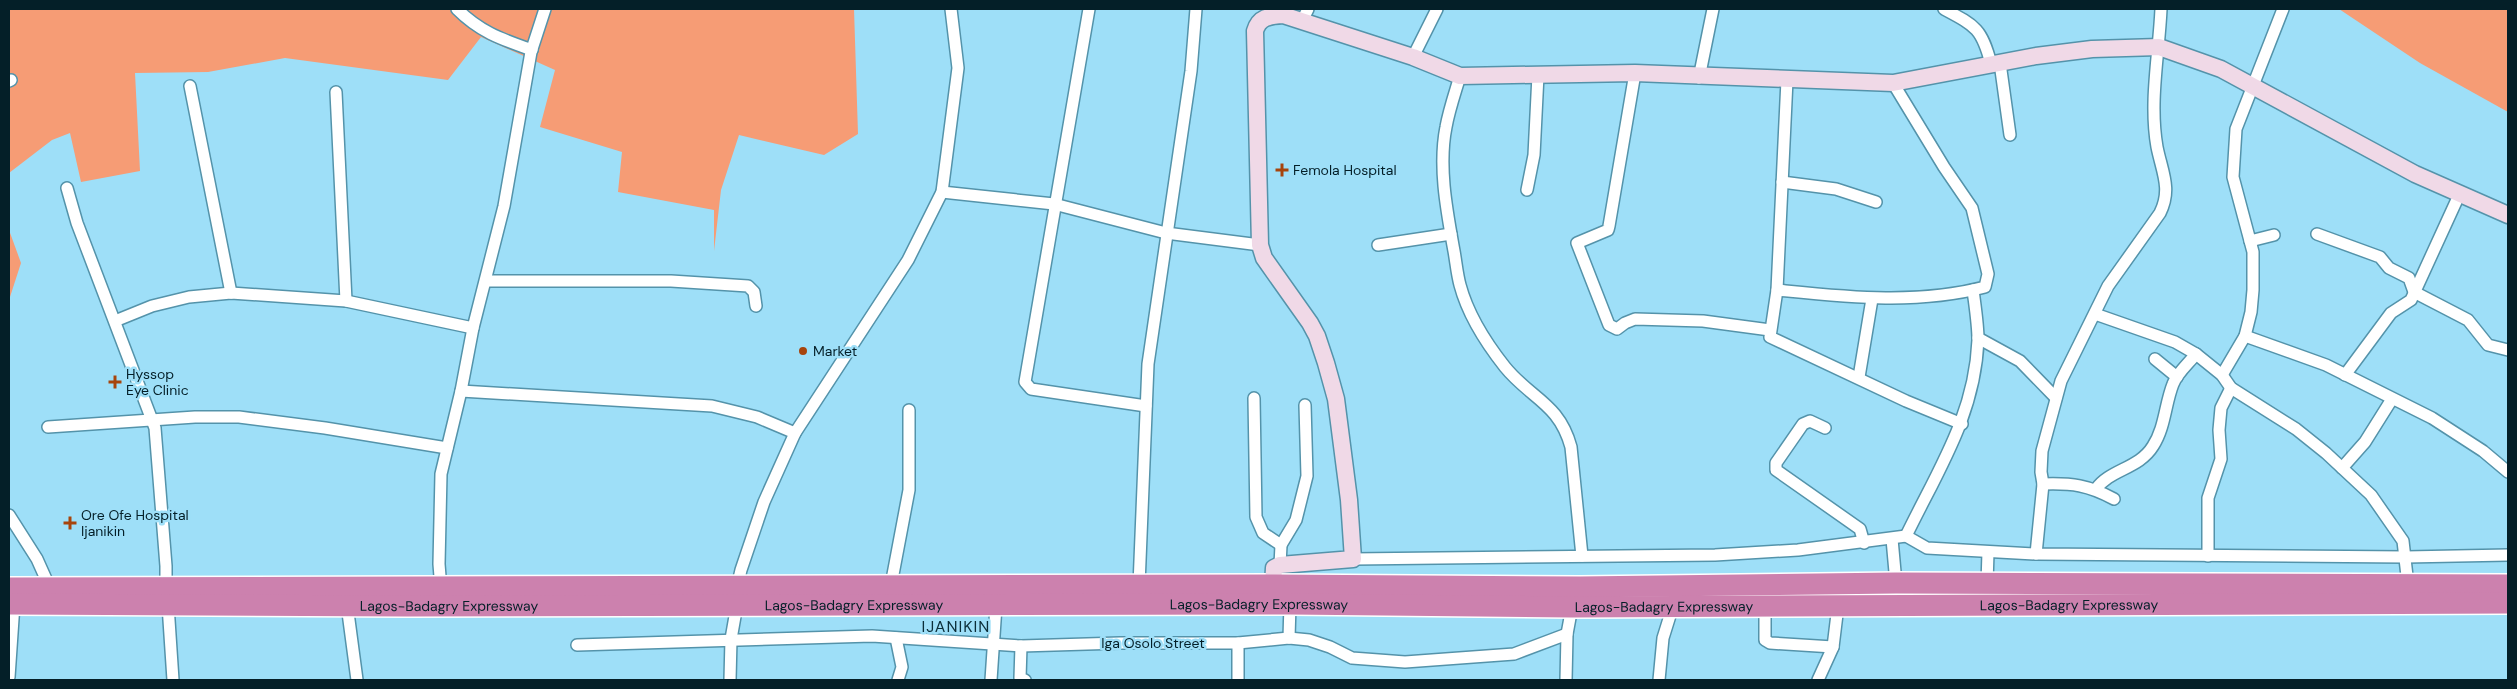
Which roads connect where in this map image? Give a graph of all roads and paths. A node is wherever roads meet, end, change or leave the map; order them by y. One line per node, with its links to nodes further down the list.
1 (457, 9): 13 (street)
2 (545, 9): 13 (street)
3 (951, 9): 29 (street)
4 (1089, 9): 32 (street)
5 (1196, 9): 34 (street)
6 (1437, 9): 14 (street)
7 (1713, 9): 19 (street)
8 (1944, 9): 15 (street)
9 (2161, 9): 12 (street)
10 (2283, 9): 23 (street)
11 (1305, 15): 14 (street); 39 (street)
12 (2159, 47): 15 (street); 23 (street); 49 (street)
13 (532, 50): 41 (street)
14 (1413, 57): 18 (street)
15 (1996, 64): 21 (street); 25 (street)
16 (1636, 74): 17 (street); 19 (street); 52 (street)
17 (1538, 75): 18 (street); 28 (street)
18 (1460, 76): 35 (street)
19 (1699, 78): 20 (street)
20 (1787, 80): 21 (street); 26 (street)
21 (1893, 83): 43 (street)
22 (190, 86): 45 (street)
23 (2254, 87): 30 (street); 38 (street)
24 (336, 92): 47 (street)
25 (2010, 135)
26 (1782, 182): 31 (street); 42 (street)
27 (67, 188): 50 (street)
28 (1528, 190)
29 (942, 192): 32 (street); 74 (street)
30 (2460, 193): 33 (street); 44 (street)
31 (1876, 202)
32 (1054, 204): 34 (street); 68 (street)
33 (2508, 215)
34 (1166, 233): 39 (street); 68 (street)
35 (1451, 234): 40 (street); 89 (street)
36 (2317, 234): 44 (street)
37 (2274, 235): 38 (street)
38 (2250, 241): 53 (street)
39 (1260, 245): 92 (street)
40 (1378, 245)
41 (486, 281): 48 (street); 51 (street)
42 (1777, 290): 46 (street); 52 (street)
43 (1973, 290): 46 (street); 54 (street)
44 (2414, 292): 55 (street); 59 (street)
45 (231, 293): 47 (street); 50 (street)
46 (1872, 299): 60 (street)
47 (346, 301): 51 (street)
48 (756, 306)
49 (2095, 314): 56 (street); 65 (street)
50 (116, 321): 70 (street)
51 (473, 328): 63 (street)
52 (1770, 330): 60 (street)
53 (2245, 336): 58 (street); 59 (street)
54 (1978, 338): 65 (street); 71 (street)
55 (2508, 350)
56 (2196, 354): 58 (street); 61 (street)
57 (2155, 359): 61 (street)
58 (2222, 375): 62 (street)
59 (2345, 375): 66 (street)
60 (1859, 377): 71 (street)
61 (2177, 377): 79 (street)
62 (2231, 388): 76 (street); 90 (street)
63 (462, 391): 74 (street); 75 (street)
64 (1254, 398): 85 (street)
65 (2056, 398): 78 (street)
66 (2392, 400): 76 (street); 77 (street)
67 (1305, 405): 85 (street)
68 (1146, 406): 100 (street)
69 (908, 410): 99 (street)
70 (152, 421): 72 (street); 75 (street); 104 (street)
71 (1962, 424): 82 (street)
72 (48, 427)
73 (1825, 428): 84 (street)
74 (795, 433): 103 (street)
75 (447, 448): 102 (street)
76 (2342, 468): 91 (street)
77 (2508, 472)
78 (2043, 484): 79 (street); 87 (street)
79 (2096, 490): 80 (street)
80 (2114, 499)
81 (9, 515): 101 (street)
82 (1906, 536): 83 (street); 86 (street)
83 (1892, 539): 84 (street); 94 (street)
84 (1864, 543): 89 (street)
85 (1281, 545): 93 (street)
86 (1988, 552): 87 (street); 95 (street)
87 (2036, 554): 90 (street)
88 (2508, 555): 91 (street)
89 (1582, 556): 92 (street)
90 (2208, 556): 91 (street)
91 (2406, 557): 97 (street)
92 (1353, 559): 93 (street)
93 (1280, 564): 96 (street)
94 (1896, 583): 95 (highway, Lagos-Badagry Expressway); 96 (highway, Lagos-Badagry Expressway)
95 (1987, 584): 97 (highway, Lagos-Badagry Expressway)
96 (1273, 585): 100 (highway, Lagos-Badagry Expressway)
97 (2408, 585): 98 (highway, Lagos-Badagry Expressway)
98 (2508, 585)
99 (890, 586): 100 (highway, Lagos-Badagry Expressway); 103 (highway, Lagos-Badagry Expressway)
100 (1139, 586)
101 (50, 588): 104 (highway, Lagos-Badagry Expressway); 105 (highway, Lagos-Badagry Expressway)
102 (441, 588): 103 (highway, Lagos-Badagry Expressway); 104 (highway, Lagos-Badagry Expressway)
103 (737, 596): 108 (highway, Lagos-Badagry Expressway); 110 (highway, Lagos-Badagry Expressway); 117 (street)
104 (167, 597): 105 (highway, Lagos-Badagry Expressway); 108 (highway, Lagos-Badagry Expressway); 124 (street)
105 (10, 599): 123 (street)
106 (2508, 603): 112 (highway, Lagos-Badagry Expressway)
107 (1290, 604): 110 (highway, Lagos-Badagry Expressway); 113 (highway, Lagos-Badagry Expressway); 116 (street)
108 (347, 605): 125 (street)
109 (1765, 605): 111 (highway, Lagos-Badagry Expressway); 112 (highway, Lagos-Badagry Expressway); 122 (street)
110 (996, 606): 118 (street)
111 (1673, 606): 113 (highway, Lagos-Badagry Expressway); 132 (street)
112 (1838, 606): 122 (street)
113 (1572, 607): 114 (street)
114 (1567, 634): 116 (street, Iga Osolo Street); 131 (street)
115 (896, 638): 117 (street, Iga Osolo Street); 118 (street, Iga Osolo Street); 127 (street)
116 (1289, 638): 119 (street, Iga Osolo Street)
117 (731, 639): 120 (street, Iga Osolo Street); 126 (street)
118 (992, 643): 121 (street, Iga Osolo Street); 128 (street)
119 (1238, 643): 121 (street, Iga Osolo Street); 130 (street)
120 (577, 645)
121 (1020, 646): 129 (street)
122 (1832, 647): 133 (street)
123 (9, 677)
124 (173, 680)
125 (357, 680)
126 (730, 680)
127 (898, 680)
128 (991, 680)
129 (1025, 680)
130 (1238, 680)
131 (1566, 680)
132 (1659, 680)
133 (1818, 680)

